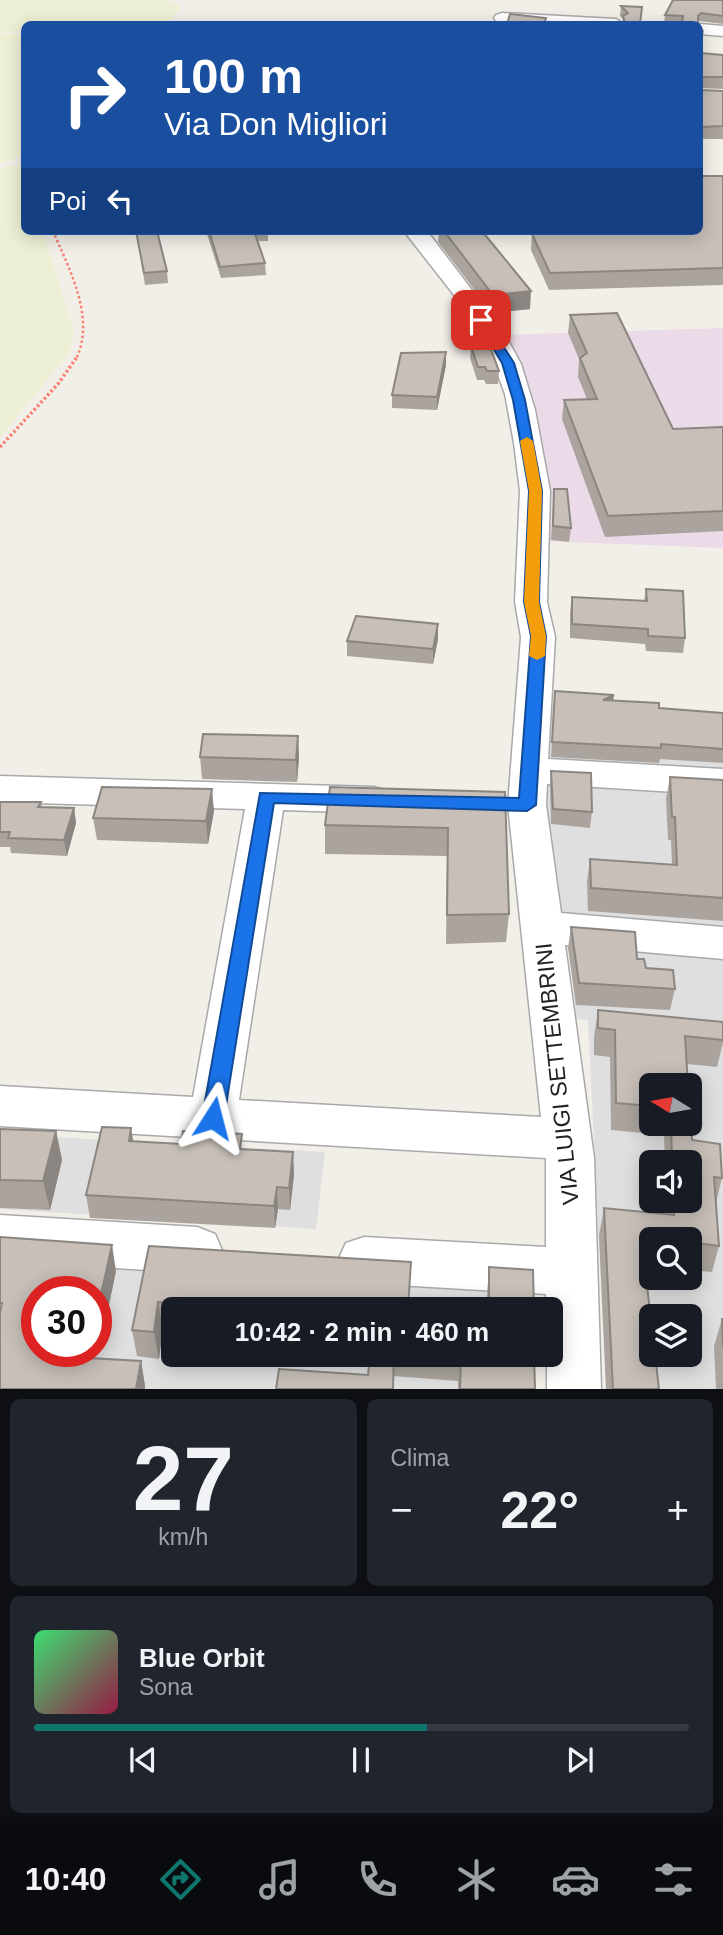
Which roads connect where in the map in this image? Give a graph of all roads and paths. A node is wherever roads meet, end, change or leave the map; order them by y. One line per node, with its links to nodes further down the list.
1 (503, 15): 2 (street)
2 (579, 21)
3 (703, 29): 4 (street)
4 (723, 31)
5 (54, 235): 7 (path)
6 (418, 235): 10 (street, VIA LUIGI SETTEMBRINI)
7 (0, 447)
8 (723, 782): 10 (street)
9 (0, 789): 11 (street)
10 (519, 793): 13 (street, VIA LUIGI SETTEMBRINI)
11 (266, 797): 12 (street); 16 (street)
12 (403, 801)
13 (541, 927): 14 (street); 17 (street, VIA LUIGI SETTEMBRINI)
14 (723, 943)
15 (0, 1106): 16 (street)
16 (213, 1118): 17 (street)
17 (568, 1139): 21 (street, VIA LUIGI SETTEMBRINI)
18 (0, 1238): 19 (street)
19 (246, 1253)
20 (314, 1257): 21 (street)
21 (574, 1272): 22 (street, VIA LUIGI SETTEMBRINI)
22 (574, 1389)

